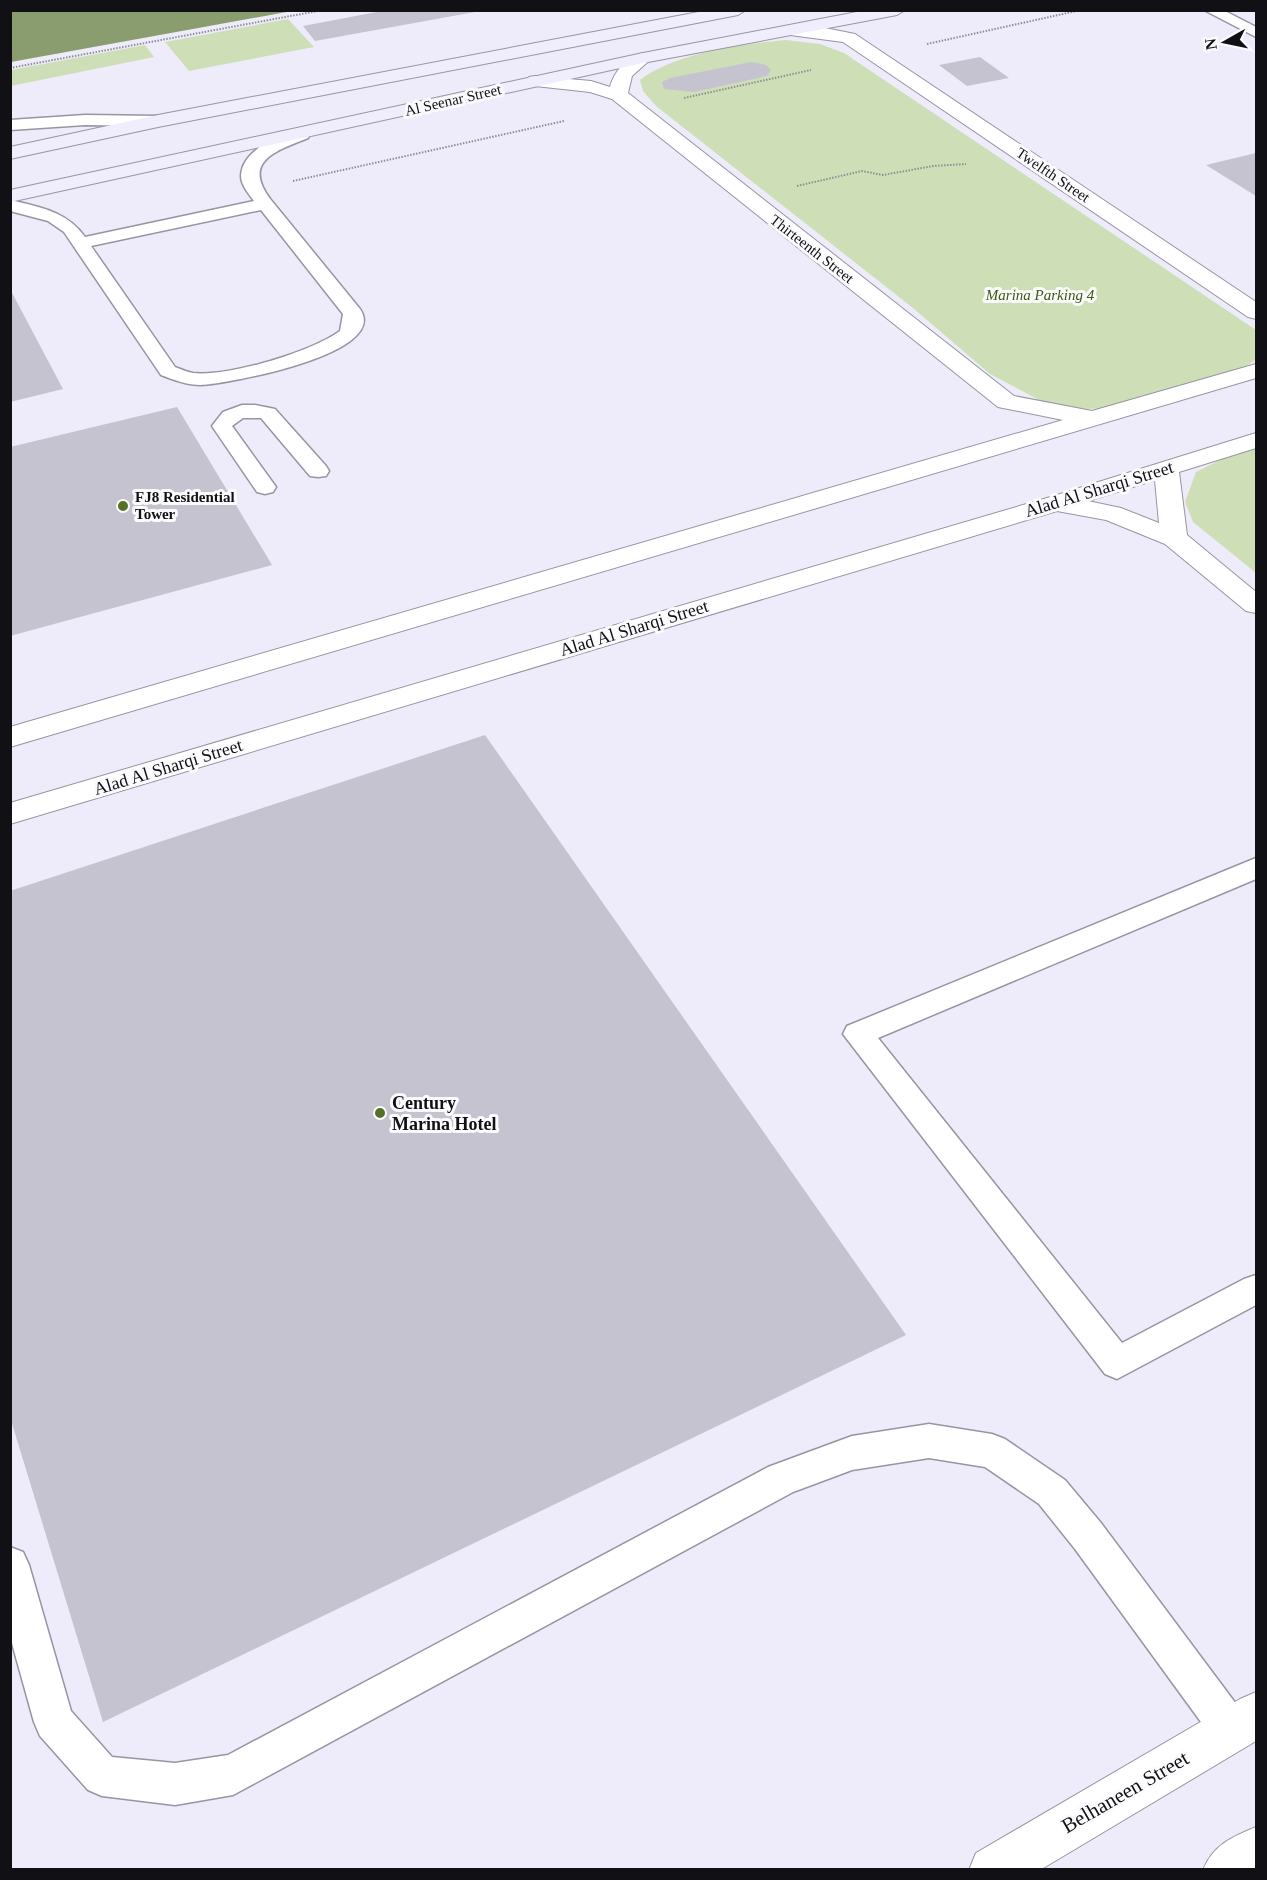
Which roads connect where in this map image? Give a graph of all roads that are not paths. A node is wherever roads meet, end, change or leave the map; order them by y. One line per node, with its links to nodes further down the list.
1 (738, 10): 9 (street, Al Seenar Street)
2 (897, 10): 4 (street, Al Seenar Street)
3 (1212, 10): 5 (lane)
4 (848, 29): 6 (street, Al Seenar Street); 17 (street, Twelfth Street)
5 (1257, 33)
6 (643, 58): 7 (street, Al Seenar Street); 8 (street)
7 (535, 81): 8 (street, Thirteenth Street); 11 (street, Al Seenar Street)
8 (626, 100): 20 (street, Thirteenth Street)
9 (158, 121): 10 (lane); 12 (street, Al Seenar Street)
10 (10, 124)
11 (302, 134): 13 (street, Al Seenar Street); 14 (lane)
12 (10, 153)
13 (10, 196)
14 (260, 197): 16 (lane); 19 (lane)
15 (10, 205): 16 (lane)
16 (81, 243): 19 (lane)
17 (1257, 312)
18 (1257, 371): 22 (street)
19 (217, 377): 21 (lane)
20 (1006, 402): 22 (street, Thirteenth Street); 24 (street)
21 (247, 411): 26 (lane); 27 (lane)
22 (1097, 418): 24 (street)
23 (1257, 440): 25 (street, Alad Al Sharqi Street)
24 (1006, 445): 31 (street)
25 (1166, 468): 28 (street, Alad Al Sharqi Street); 29 (street)
26 (318, 471)
27 (266, 487)
28 (1056, 503): 29 (street); 32 (street, Alad Al Sharqi Street)
29 (1174, 538): 30 (street)
30 (1257, 605)
31 (10, 737)
32 (10, 814)
33 (1257, 868): 34 (lane)
34 (1257, 1289)
35 (10, 1565): 36 (lane)
36 (1244, 1722): 38 (street, Belhaneen Street)
37 (1257, 1851): 39 (street)
38 (993, 1869)
39 (1227, 1869)

